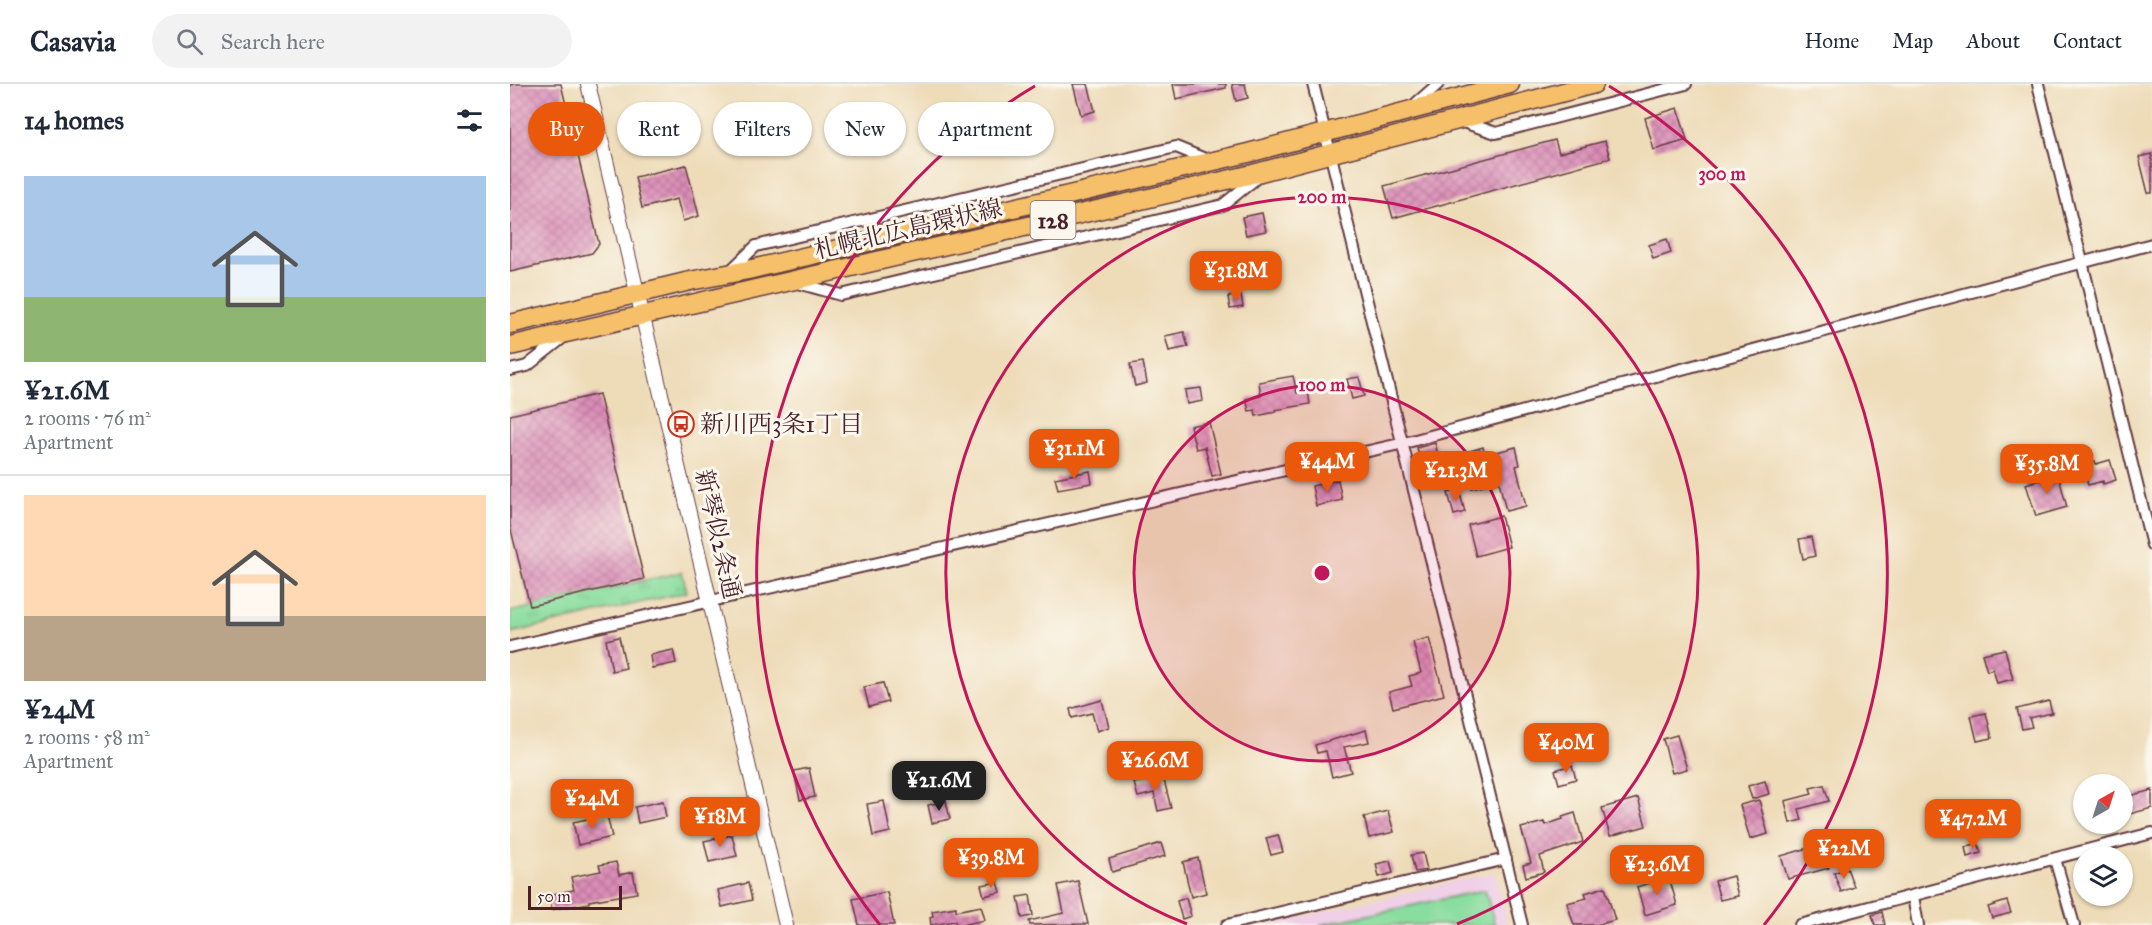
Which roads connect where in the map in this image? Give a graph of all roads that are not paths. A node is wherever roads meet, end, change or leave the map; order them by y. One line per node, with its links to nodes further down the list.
1 (588, 84): 16 (street, 新琴似2条通)
2 (1313, 84): 10 (street)
3 (1438, 84): 8 (street)
4 (1510, 84): 8 (main road, 札幌北広島環状線 / 128)
5 (1594, 84): 9 (main road, 札幌北広島環状線 / 128)
6 (1686, 84): 9 (street)
7 (2038, 84): 14 (street)
8 (1408, 111): 10 (main road, 札幌北広島環状線 / 128)
9 (1458, 120): 11 (main road, 札幌北広島環状線 / 128)
10 (1325, 132): 11 (street); 16 (main road, 札幌北広島環状線 / 128)
11 (1331, 153): 12 (main road, 札幌北広島環状線 / 128); 22 (street)
12 (1268, 170): 15 (main road, 札幌北広島環状線 / 128); 15 (street)
13 (2152, 244): 14 (street)
14 (2081, 263): 22 (street); 23 (street)
15 (790, 281): 17 (main road, 札幌北広島環状線 / 128)
16 (638, 294): 17 (street, 新琴似2条通); 18 (main road, 札幌北広島環状線 / 128)
17 (643, 315): 19 (main road, 札幌北広島環状線 / 128); 24 (street, 新琴似2条通)
18 (510, 324)
19 (570, 332): 20 (main road, 札幌北広島環状線 / 128); 21 (street)
20 (510, 346)
21 (510, 370)
22 (1404, 443): 24 (street); 27 (street)
23 (2152, 545)
24 (710, 601): 25 (street); 30 (street, 新琴似2条通)
25 (510, 647)
26 (2152, 833): 28 (street)
27 (1506, 859): 31 (street); 32 (street)
28 (2055, 859): 29 (street); 35 (street)
29 (1913, 896): 33 (street); 34 (street)
30 (786, 925)
31 (1227, 925)
32 (1522, 925)
33 (1800, 925)
34 (1918, 925)
35 (2073, 925)

